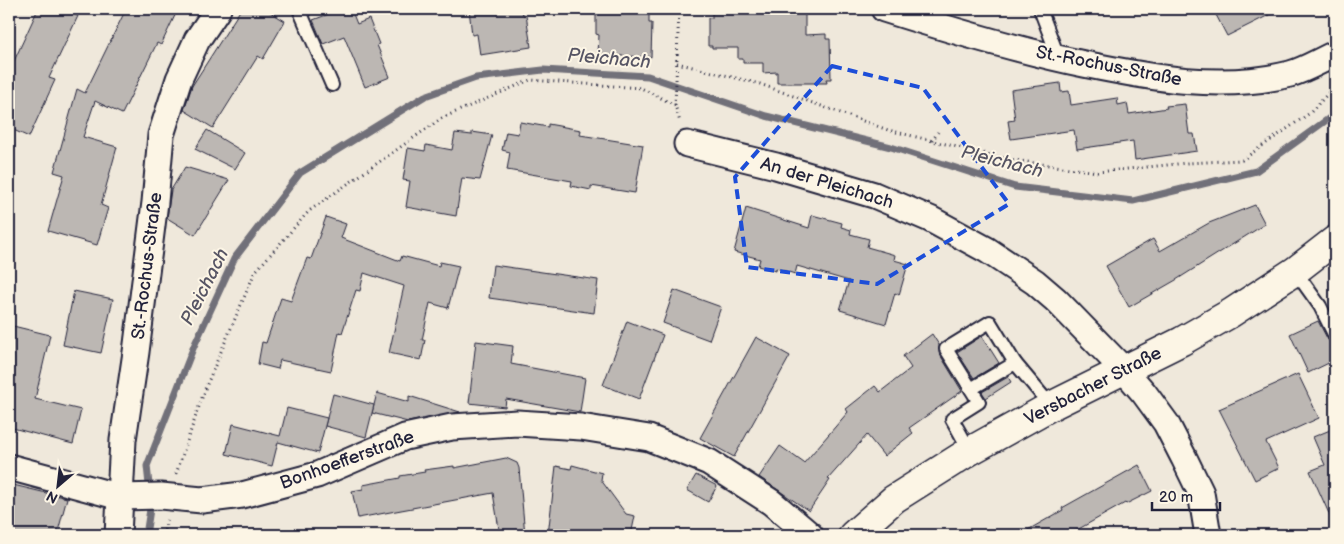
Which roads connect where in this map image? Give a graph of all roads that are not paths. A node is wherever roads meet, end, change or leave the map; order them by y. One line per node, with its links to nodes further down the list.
1 (218, 9): 18 (street, St.-Rochus-Straße)
2 (299, 9): 7 (lane)
3 (884, 9): 6 (street, St.-Rochus-Straße)
4 (1040, 9): 6 (lane)
5 (1335, 54): 6 (street, St.-Rochus-Straße)
6 (1059, 59)
7 (332, 85)
8 (686, 144): 13 (street, An der Pleichach)
9 (1335, 240): 10 (main road, Versbacher Straße)
10 (1295, 271): 11 (lane); 13 (main road, Versbacher Straße)
11 (1335, 336)
12 (1015, 363): 14 (lane); 14 (lane); 15 (lane)
13 (1124, 370): 15 (main road, Versbacher Straße); 22 (street, An der Pleichach)
14 (971, 389): 16 (lane)
15 (1051, 406): 16 (main road, Versbacher Straße)
16 (970, 451): 21 (main road, Versbacher Straße)
17 (9, 466): 18 (street, Bonhoefferstraße)
18 (120, 497): 19 (street, St.-Rochus-Straße); 20 (street, Bonhoefferstraße)
19 (118, 535)
20 (810, 535)
21 (853, 535)
22 (1208, 535)

